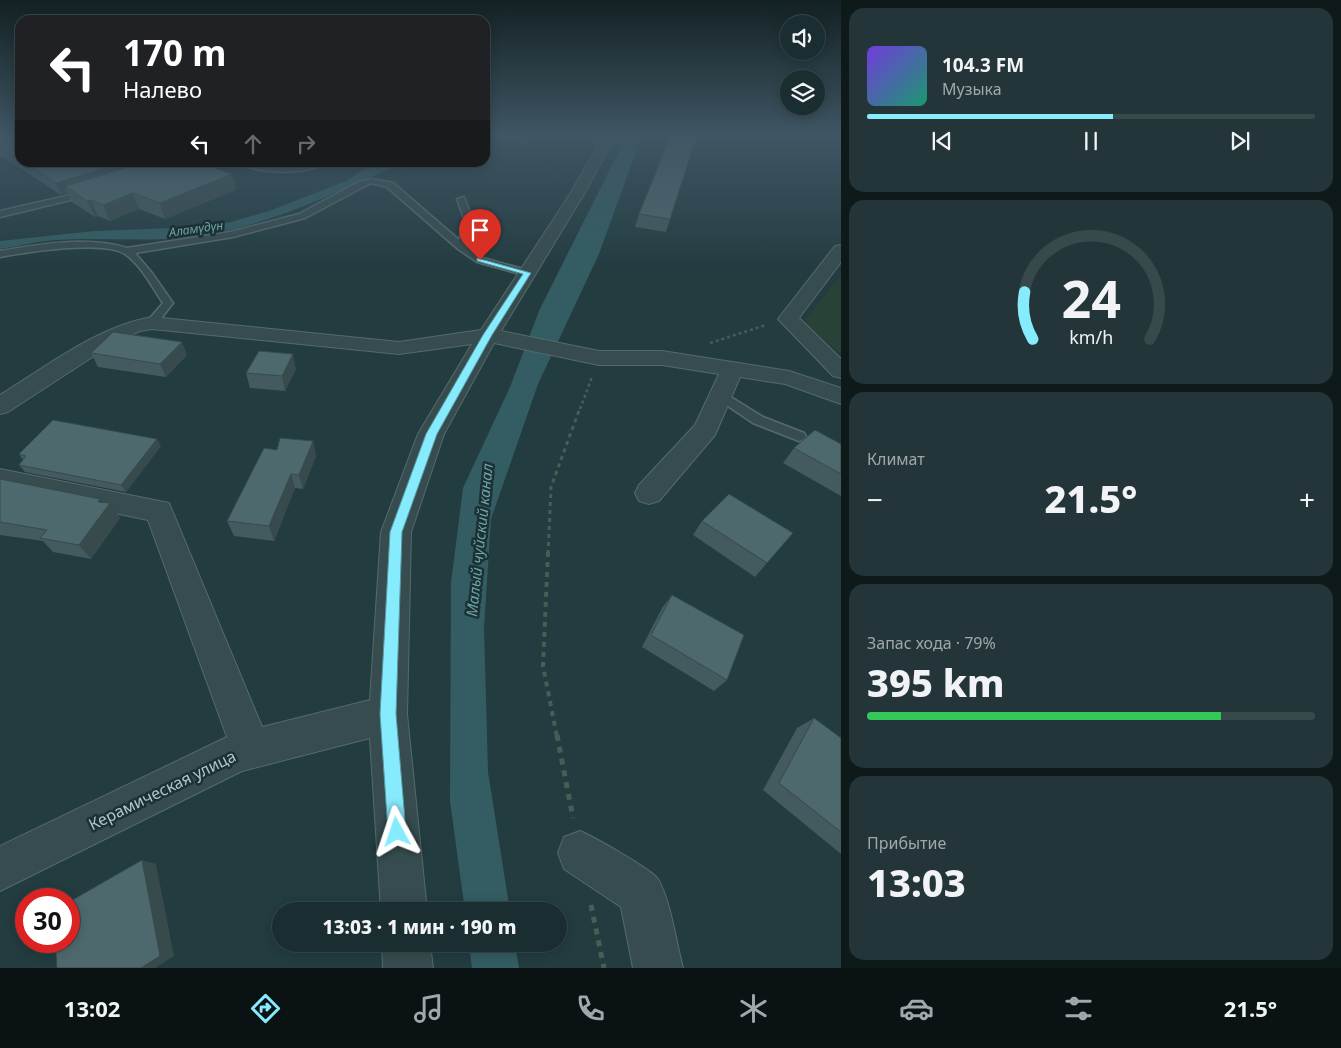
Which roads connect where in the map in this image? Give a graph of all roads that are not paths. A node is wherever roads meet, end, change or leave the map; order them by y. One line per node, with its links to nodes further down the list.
1 (585, 180): 9 (street)
2 (96, 190): 4 (lane)
3 (461, 199): 5 (lane)
4 (0, 214)
5 (461, 247): 7 (lane); 9 (lane)
6 (841, 250): 13 (street)
7 (127, 251): 8 (lane); 10 (lane)
8 (0, 254)
9 (527, 273): 11 (street)
10 (152, 323): 11 (street); 16 (street)
11 (500, 338): 12 (street); 20 (street)
12 (732, 369): 14 (street); 15 (street)
13 (841, 371)
14 (720, 395): 17 (lane); 19 (street)
15 (841, 396)
16 (0, 406)
17 (799, 436)
18 (0, 479): 21 (street)
19 (649, 493)
20 (388, 714): 21 (street, Керамическая улица); 24 (street)
21 (251, 749): 23 (street, Керамическая улица)
22 (580, 853): 27 (street)
23 (0, 869)
24 (403, 902)
25 (407, 952): 26 (street)
26 (408, 968)
27 (658, 968)

